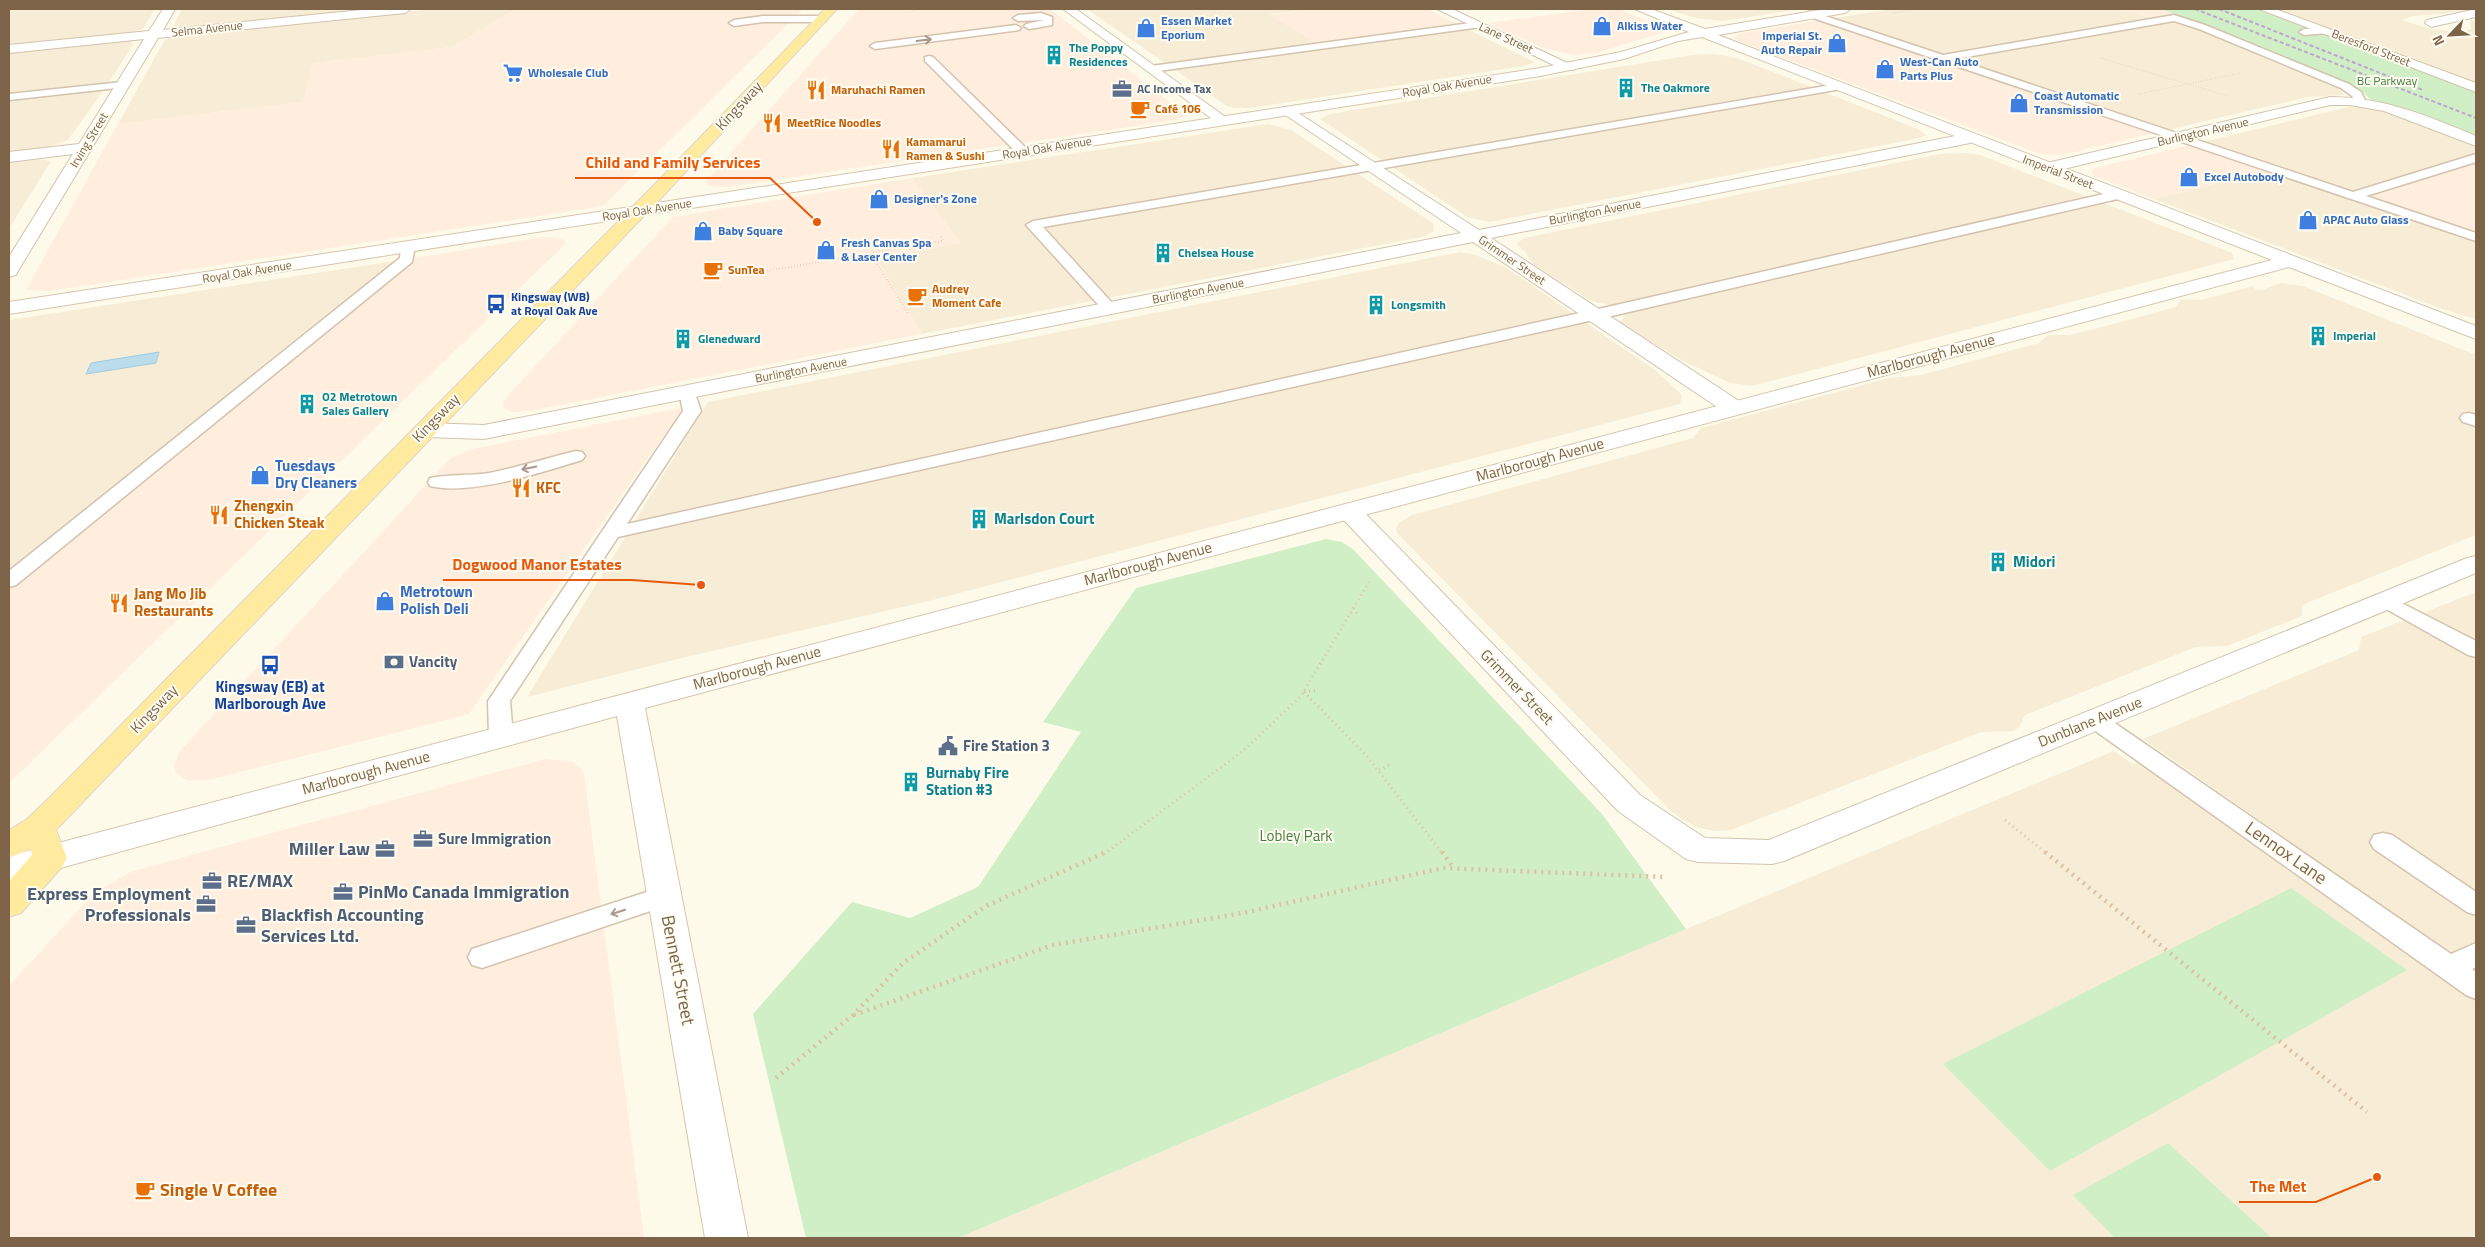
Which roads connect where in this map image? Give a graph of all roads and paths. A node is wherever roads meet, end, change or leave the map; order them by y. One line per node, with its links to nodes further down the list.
1 (169, 9): 20 (street, Irving Street)
2 (405, 9): 20 (street, Selma Avenue)
3 (1069, 9): 31 (street)
4 (1443, 9): 14 (street, Lane Street)
5 (1641, 9): 19 (street, Imperial Street)
6 (1845, 9): 8 (street, Royal Oak Avenue)
7 (2265, 9): 17 (street, Beresford Street)
8 (1809, 12): 19 (street, Royal Oak Avenue); 28 (lane)
9 (826, 14): 12 (lane); 54 (main road, Kingsway)
10 (2476, 14): 13 (street)
11 (1018, 18): 15 (lane)
12 (734, 23)
13 (2431, 23)
14 (1478, 25): 30 (street, Lane Street); 31 (lane)
15 (1029, 26)
16 (1016, 28): 21 (lane, one-way to 16)
17 (2325, 31): 18 (lane); 36 (street, Beresford Street)
18 (2304, 32)
19 (1700, 33): 24 (street, Royal Oak Avenue); 26 (street, Imperial Street)
20 (153, 34): 22 (street, Selma Avenue); 34 (street, Irving Street)
21 (875, 46)
22 (9, 49)
23 (1709, 51): 26 (street)
24 (1624, 55): 25 (street); 30 (street, Royal Oak Avenue)
25 (1667, 55)
26 (1760, 57): 35 (street, Imperial Street)
27 (2094, 57): 33 (path)
28 (1943, 58): 40 (lane); 43 (lane)
29 (929, 59): 47 (lane)
30 (1569, 67): 41 (street, Royal Oak Avenue)
31 (1151, 69): 42 (street)
32 (2241, 72): 33 (path)
33 (2188, 84): 37 (path); 39 (path)
34 (122, 85): 38 (lane); 46 (street, Irving Street)
35 (1837, 87): 44 (street, Imperial Street); 50 (lane)
36 (2476, 88)
37 (2138, 95)
38 (9, 97)
39 (2232, 97)
40 (2360, 102): 43 (street, Burlington Avenue); 45 (street)
41 (1289, 111): 42 (street, Royal Oak Avenue); 50 (street, Grimmer Street)
42 (1224, 121): 47 (street, Royal Oak Avenue)
43 (2180, 137): 51 (street, Burlington Avenue); 53 (lane)
44 (1970, 138): 51 (street, Imperial Street); 56 (street, Burlington Avenue)
45 (2476, 141)
46 (83, 148): 48 (street); 61 (street, Irving Street)
47 (1023, 152): 54 (street, Royal Oak Avenue)
48 (9, 157)
49 (2476, 158): 53 (lane)
50 (1373, 167): 56 (street, Grimmer Street); 64 (lane)
51 (2047, 168): 52 (street, Imperial Street)
52 (2117, 195): 60 (street, Imperial Street); 66 (lane)
53 (2353, 196): 57 (lane)
54 (639, 211): 58 (street, Royal Oak Avenue); 70 (main road, Kingsway)
55 (941, 236): 59 (path)
56 (1476, 236): 64 (street, Burlington Avenue); 66 (street, Grimmer Street)
57 (2476, 237)
58 (408, 247): 63 (street, Royal Oak Avenue); 77 (lane)
59 (870, 253): 62 (path); 65 (path)
60 (2289, 261): 67 (street, Imperial Street); 69 (street, Marlborough Avenue)
61 (9, 271)
62 (744, 275)
63 (9, 308)
64 (1109, 308): 68 (street, Burlington Avenue)
65 (908, 313)
66 (1593, 314): 69 (street, Grimmer Street); 74 (lane)
67 (2476, 334)
68 (687, 392): 70 (street, Burlington Avenue); 74 (lane)
69 (1734, 408): 73 (street, Marlborough Avenue)
70 (425, 430): 90 (main road, Kingsway)
71 (576, 456): 72 (lane, one-way to 72)
72 (437, 482)
73 (1349, 511): 84 (street, Marlborough Avenue); 93 (street, Grimmer Street)
74 (611, 533): 86 (lane)
75 (2476, 564): 78 (street, Dunblane Avenue)
76 (1364, 574): 79 (path)
77 (9, 581)
78 (2386, 601): 81 (lane); 85 (street, Dunblane Avenue)
79 (1354, 608): 80 (path); 83 (path)
80 (1359, 616)
81 (2476, 650)
82 (1319, 690): 83 (path)
83 (1304, 692): 88 (path); 105 (path)
84 (629, 702): 86 (street, Marlborough Avenue); 98 (street, Bennett Street)
85 (2095, 720): 93 (street, Dunblane Avenue); 103 (lane, Lennox Lane)
86 (501, 736): 94 (street, Marlborough Avenue)
87 (1391, 764): 88 (path)
88 (1379, 770): 95 (path)
89 (2005, 820): 107 (path)
90 (39, 827): 92 (main road, Kingsway); 94 (main road)
91 (2383, 842): 100 (lane)
92 (9, 846)
93 (1698, 850)
94 (50, 858): 96 (street, Marlborough Avenue); 99 (main road)
95 (1453, 867): 97 (path); 105 (path)
96 (9, 869)
97 (1665, 878)
98 (665, 896): 102 (lane, one-way to 102); 108 (street, Bennett Street)
99 (9, 904)
100 (2476, 905)
101 (2476, 954): 103 (lane)
102 (482, 957)
103 (2450, 968): 104 (lane, Lennox Lane)
104 (2476, 987)
105 (853, 1015): 106 (path)
106 (776, 1078)
107 (2367, 1112)
108 (727, 1238)

